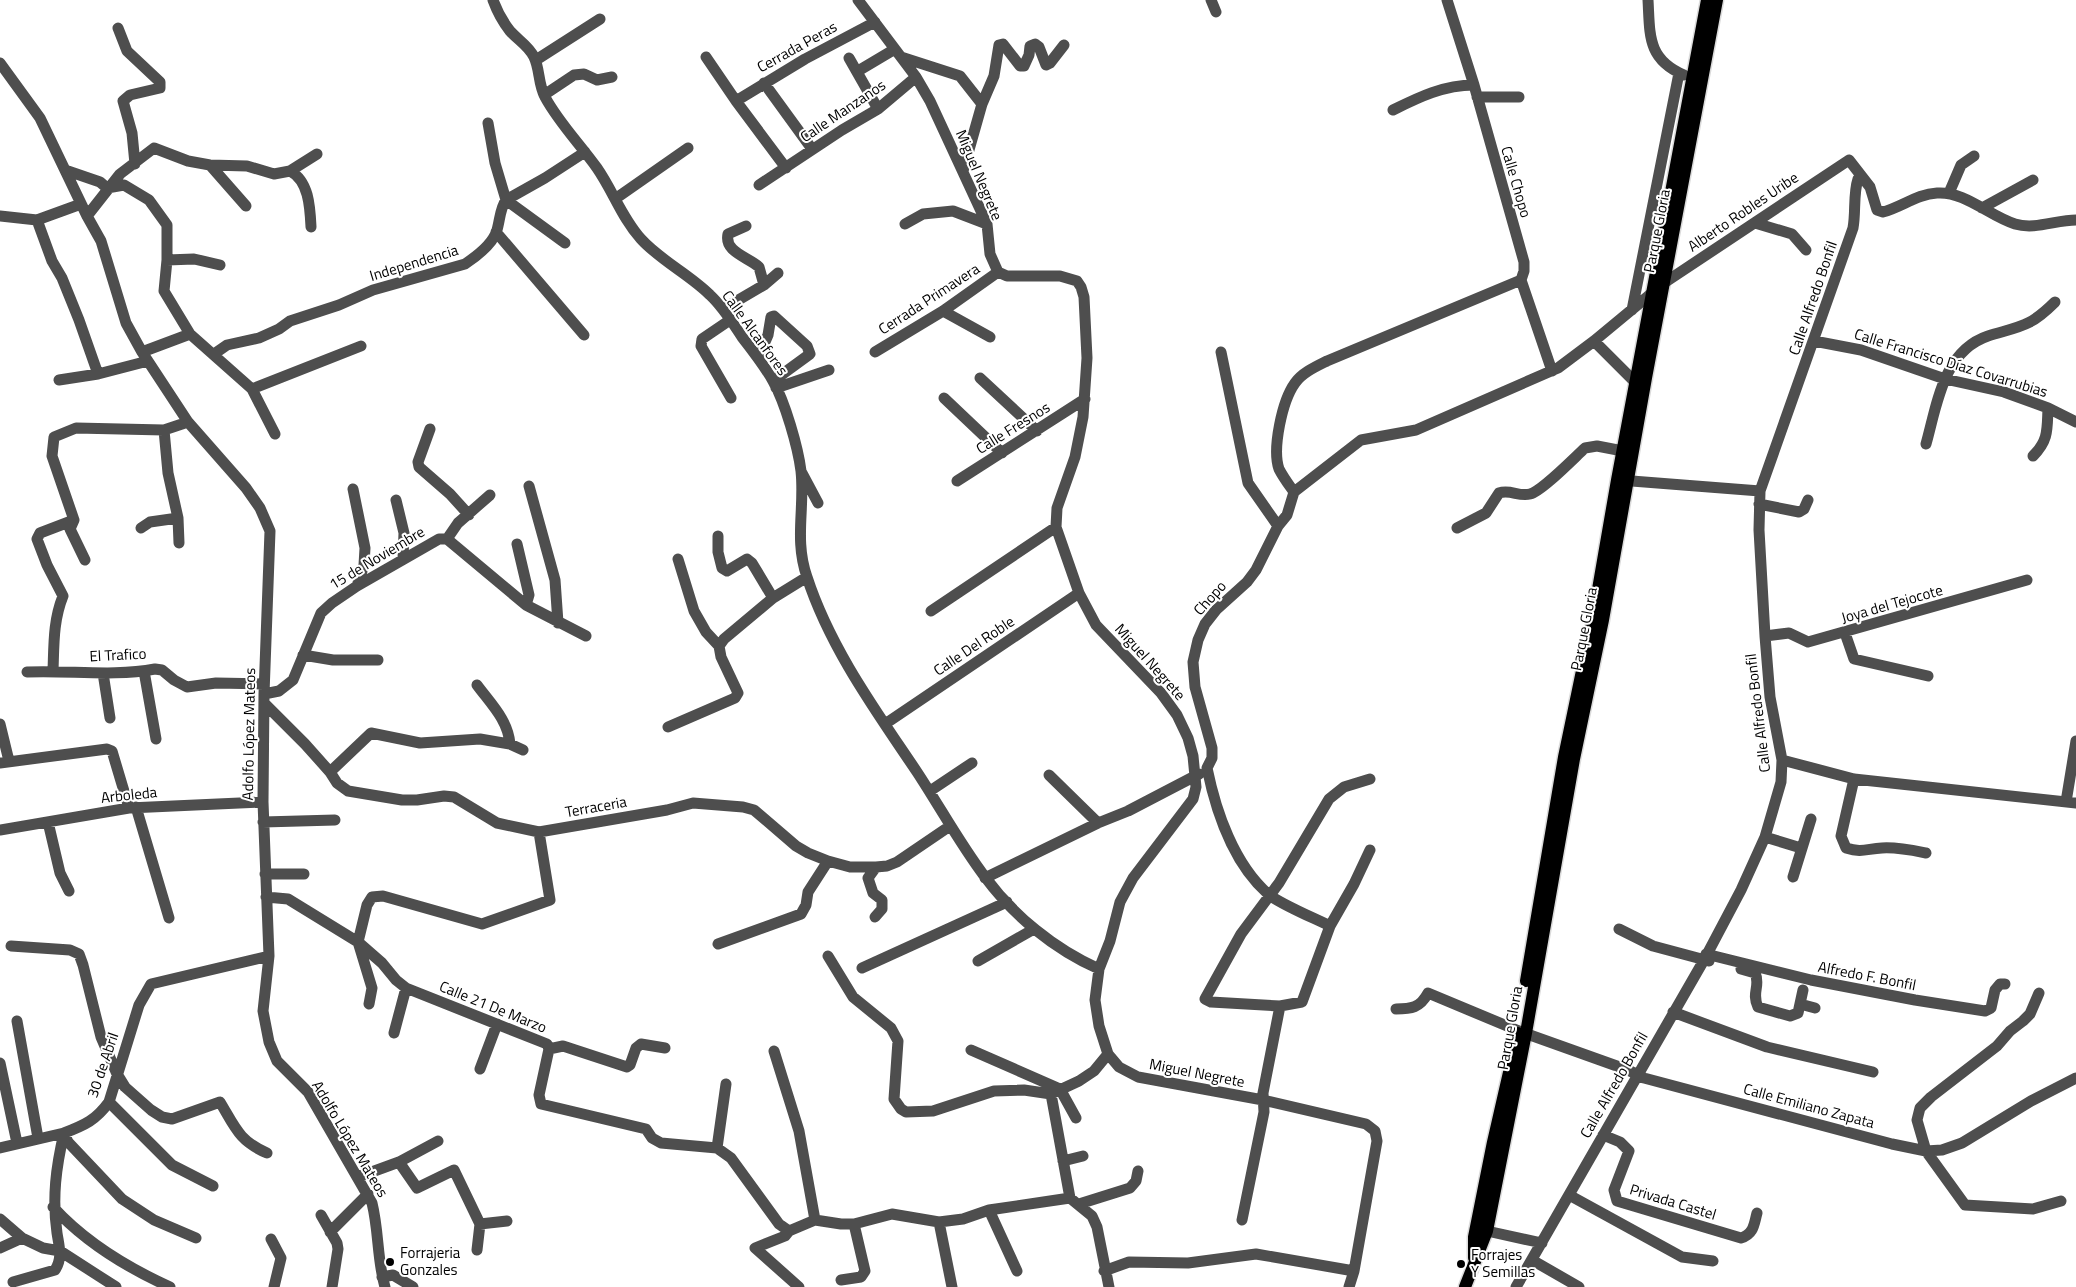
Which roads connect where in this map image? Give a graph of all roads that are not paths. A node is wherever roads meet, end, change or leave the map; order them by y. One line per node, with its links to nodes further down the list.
1 (493, 0): 16 (street)
2 (858, 0): 10 (street, Miguel Negrete)
3 (1211, 0): 8 (street)
4 (1447, 0): 24 (street, Calle Chopo)
5 (1648, 0): 19 (street)
6 (1707, 0): 22 (main road, Parque Gloria)
7 (1717, 0): 22 (main road, Parque Gloria)
8 (1216, 12)
9 (600, 19): 16 (street)
10 (875, 22): 13 (street, Miguel Negrete); 23 (street, Cerrada Peras)
11 (118, 28): 38 (street)
12 (1064, 45): 29 (street)
13 (898, 53): 18 (street); 21 (street, Miguel Negrete); 29 (street)
14 (706, 58): 28 (street)
15 (850, 58): 18 (street)
16 (536, 60): 25 (street, Calle Alcanfores)
17 (0, 63): 41 (street, Adolfo López Mateos)
18 (858, 71): 30 (street)
19 (1679, 73): 22 (street); 75 (street)
20 (612, 77): 25 (street)
21 (916, 77): 30 (street, Calle Manzanos); 43 (street, Miguel Negrete)
22 (1697, 80): 72 (main road, Parque Gloria)
23 (764, 83): 28 (street, Cerrada Peras); 34 (street)
24 (1474, 85): 27 (street, Calle Chopo); 31 (street)
25 (544, 95): 35 (street, Calle Alcanfores)
26 (1519, 97): 27 (street)
27 (1477, 98): 70 (street, Calle Chopo)
28 (736, 101): 40 (street)
29 (982, 104): 43 (street)
30 (878, 108): 34 (street, Calle Manzanos)
31 (1394, 110)
32 (488, 122): 50 (street)
33 (688, 148): 49 (street)
34 (812, 149): 40 (street, Calle Manzanos)
35 (585, 152): 49 (street, Calle Alcanfores); 50 (street)
36 (317, 154): 42 (street)
37 (1974, 156): 48 (street)
38 (135, 164): 39 (street); 47 (street)
39 (210, 165): 42 (street); 52 (street)
40 (786, 168): 46 (street, Calle Manzanos)
41 (66, 170): 47 (street); 51 (street, Adolfo López Mateos)
42 (290, 171): 62 (street)
43 (963, 171): 60 (street, Miguel Negrete)
44 (1862, 177): 48 (street); 58 (street, Alberto Robles Uribe); 82 (street, Calle Alfredo Bonfil)
45 (2033, 180): 53 (street)
46 (759, 185)
47 (107, 188): 55 (street); 66 (street)
48 (1949, 193): 53 (street)
49 (616, 199): 74 (street, Calle Alcanfores)
50 (506, 200): 63 (street, Independencia); 64 (street)
51 (81, 204): 55 (street, Adolfo López Mateos); 56 (street)
52 (246, 206)
53 (1982, 208): 57 (street)
54 (0, 216): 56 (street)
55 (87, 216): 87 (street, Adolfo López Mateos)
56 (37, 220): 91 (street)
57 (2076, 220)
58 (1756, 223): 65 (street); 72 (street, Alberto Robles Uribe)
59 (906, 224): 60 (street)
60 (986, 224): 68 (street, Miguel Negrete)
61 (746, 226): 71 (street)
62 (311, 227)
63 (496, 232): 79 (street); 86 (street, Independencia)
64 (565, 243)
65 (1806, 250)
66 (167, 260): 67 (street); 78 (street)
67 (220, 265)
68 (998, 272): 76 (street, Cerrada Primavera); 100 (street, Miguel Negrete)
69 (778, 273): 71 (street)
70 (1522, 280): 90 (street, Calle Chopo); 118 (street)
71 (764, 285): 74 (street)
72 (1659, 287): 75 (street, Alberto Robles Uribe); 95 (main road, Parque Gloria); 114 (main road, Parque Gloria)
73 (2056, 302): 93 (street)
74 (723, 310): 77 (street, Calle Alcanfores)
75 (1632, 310): 81 (street, Alberto Robles Uribe)
76 (943, 311): 80 (street); 84 (street, Cerrada Primavera)
77 (730, 320): 88 (street, Calle Alcanfores); 98 (street)
78 (190, 334): 86 (street); 87 (street)
79 (584, 335)
80 (990, 337)
81 (1594, 341): 90 (street, Alberto Robles Uribe); 95 (street)
82 (1814, 341): 93 (street, Calle Francisco Díaz Covarrubias); 117 (street, Calle Alfredo Bonfil)
83 (361, 346): 97 (street)
84 (875, 352)
85 (1221, 352): 127 (street)
86 (214, 354): 97 (street)
87 (145, 356): 91 (street); 102 (street, Adolfo López Mateos)
88 (758, 358): 96 (street, Calle Alcanfores); 96 (street)
89 (829, 370): 96 (street)
90 (1552, 371): 118 (street)
91 (98, 374): 94 (street)
92 (980, 378): 106 (street)
93 (1945, 379): 101 (street, Calle Francisco Díaz Covarrubias); 108 (street)
94 (59, 380)
95 (1636, 382): 109 (main road, Parque Gloria)
96 (775, 384): 112 (street, Calle Alcanfores)
97 (252, 390): 107 (street)
98 (731, 398)
99 (944, 398): 110 (street)
100 (1085, 399): 106 (street, Calle Fresnos); 128 (street, Miguel Negrete)
101 (2048, 408): 103 (street, Calle Francisco Díaz Covarrubias); 111 (street)
102 (188, 422): 105 (street); 158 (street, Adolfo López Mateos)
103 (2076, 422)
104 (430, 429): 124 (street)
105 (164, 430): 125 (street); 126 (street)
106 (1037, 431): 110 (street, Calle Fresnos)
107 (275, 434)
108 (1926, 444)
109 (1623, 451): 114 (main road, Parque Gloria); 130 (street)
110 (1002, 453): 113 (street, Calle Fresnos)
111 (2033, 456)
112 (801, 471): 122 (street); 138 (street, Calle Alcanfores)
113 (957, 481)
114 (1622, 481): 117 (street); 228 (main road, Parque Gloria)
115 (529, 486): 145 (street)
116 (352, 489): 140 (street)
117 (1760, 491): 123 (street, Calle Alfredo Bonfil)
118 (1294, 492): 127 (street, Chopo)
119 (490, 495): 124 (street)
120 (396, 500): 136 (street)
121 (1808, 500): 123 (street)
122 (818, 502)
123 (1759, 504): 148 (street, Calle Alfredo Bonfil)
124 (469, 515): 132 (street)
125 (178, 518): 129 (street); 133 (street)
126 (74, 520): 135 (street); 152 (street)
127 (1278, 526): 170 (street, Chopo)
128 (1056, 527): 141 (street, Miguel Negrete); 144 (street)
129 (141, 528)
130 (1456, 528)
131 (718, 536): 142 (street)
132 (447, 539): 136 (street, 15 de Noviembre); 143 (street, 15 de Noviembre)
133 (180, 543)
134 (517, 544): 143 (street)
135 (85, 560)
136 (403, 560): 140 (street, 15 de Noviembre)
137 (678, 560): 149 (street)
138 (807, 577): 142 (street); 161 (street, Calle Alcanfores)
139 (2027, 580): 146 (street, Joya del Tejocote)
140 (357, 586): 150 (street, 15 de Noviembre)
141 (1079, 593): 161 (street, Calle Del Roble); 173 (street, Miguel Negrete)
142 (773, 598): 149 (street)
143 (526, 605): 145 (street, 15 de Noviembre)
144 (931, 610)
145 (558, 623): 147 (street, 15 de Noviembre)
146 (1845, 633): 148 (street, Joya del Tejocote); 156 (street)
147 (586, 636)
148 (1765, 636): 167 (street, Calle Alfredo Bonfil)
149 (719, 646): 162 (street)
150 (303, 655): 151 (street); 158 (street, 15 de Noviembre)
151 (378, 660)
152 (53, 671): 154 (street, El Trafico); 155 (street, El Trafico)
153 (144, 671): 155 (street, El Trafico); 158 (street, El Trafico); 163 (street)
154 (27, 672)
155 (103, 673): 159 (street)
156 (1928, 676)
157 (477, 685): 165 (street)
158 (264, 694): 171 (street, Terraceria); 177 (street, Adolfo López Mateos)
159 (110, 718)
160 (0, 724): 168 (street)
161 (885, 724): 176 (street, Calle Alcanfores)
162 (668, 727)
163 (156, 739)
164 (2076, 741): 178 (street)
165 (510, 744): 166 (street); 171 (street)
166 (524, 750)
167 (1782, 760): 175 (street); 188 (street, Calle Alfredo Bonfil)
168 (5, 762): 179 (street)
169 (972, 763): 176 (street)
170 (1207, 768): 173 (street); 199 (street, Chopo)
171 (330, 772): 187 (street, Terraceria)
172 (1050, 775): 184 (street)
173 (1195, 777): 184 (street); 215 (street, Miguel Negrete)
174 (1370, 779): 199 (street)
175 (1854, 779): 178 (street); 191 (street)
176 (930, 790): 185 (street, Calle Alcanfores)
177 (263, 802): 179 (street, Arboleda); 183 (street, Adolfo López Mateos)
178 (2071, 802)
179 (133, 808): 182 (street, Arboleda); 203 (street)
180 (1810, 819): 189 (street)
181 (335, 820): 183 (street)
182 (48, 822): 186 (street, Arboleda); 198 (street)
183 (263, 822): 194 (street, Adolfo López Mateos)
184 (1098, 823): 197 (street)
185 (950, 826): 193 (street, Terraceria); 197 (street)
186 (0, 830)
187 (539, 832): 192 (street, Terraceria); 207 (street)
188 (1765, 837): 189 (street); 212 (street, Calle Alfredo Bonfil)
189 (1801, 848): 196 (street)
190 (1370, 850): 204 (street)
191 (1926, 853)
192 (828, 861): 193 (street, Terraceria); 208 (street)
193 (876, 867): 202 (street)
194 (265, 874): 195 (street); 200 (street, Adolfo López Mateos)
195 (304, 874)
196 (1793, 877)
197 (985, 878): 201 (street)
198 (69, 892)
199 (1270, 896): 204 (street, Chopo); 222 (street)
200 (266, 897): 207 (street, Calle 21 De Marzo); 210 (street, Adolfo López Mateos)
201 (1007, 902): 205 (street); 214 (street)
202 (875, 917)
203 (170, 918)
204 (1330, 926): 222 (street)
205 (1034, 929): 213 (street); 215 (street)
206 (1619, 929): 212 (street)
207 (358, 942): 217 (street, Calle 21 De Marzo); 220 (street)
208 (718, 944)
209 (11, 946): 238 (street)
210 (269, 956): 238 (street, 30 de Abril); 260 (street, Adolfo López Mateos)
211 (828, 956): 242 (street)
212 (1705, 957): 216 (street, Alfredo F. Bonfil); 221 (street); 225 (street, Calle Alfredo Bonfil)
213 (978, 961)
214 (862, 968)
215 (1099, 969): 234 (street, Miguel Negrete)
216 (2005, 984)
217 (406, 988): 227 (street, Calle 21 De Marzo); 229 (street)
218 (1803, 990): 221 (street)
219 (2038, 993): 254 (street)
220 (369, 1004)
221 (1800, 1004): 223 (street)
222 (1280, 1006): 243 (street)
223 (1814, 1008)
224 (1396, 1009): 228 (street, Calle Emiliano Zapata)
225 (1674, 1012): 237 (street); 239 (street, Calle Alfredo Bonfil)
226 (18, 1021): 248 (street)
227 (497, 1024): 231 (street, Calle 21 De Marzo); 236 (street)
228 (1522, 1032): 239 (street, Calle Emiliano Zapata); 251 (main road, Parque Gloria)
229 (394, 1033)
230 (664, 1048): 231 (street)
231 (549, 1049): 253 (street, Calle 21 De Marzo)
232 (971, 1050): 242 (street)
233 (774, 1051): 271 (street)
234 (1108, 1054): 242 (street); 243 (street, Miguel Negrete)
235 (0, 1063): 250 (street)
236 (480, 1070)
237 (1873, 1072)
238 (117, 1074): 244 (street, 30 de Abril); 255 (street)
239 (1637, 1074): 247 (street, Calle Alfredo Bonfil); 254 (street, Calle Emiliano Zapata)
240 (2076, 1078): 254 (street, Calle Emiliano Zapata)
241 (726, 1084): 253 (street)
242 (1055, 1092): 245 (street); 257 (street)
243 (1263, 1100): 272 (street); 291 (street, Miguel Negrete)
244 (109, 1102): 246 (street, 30 de Abril); 261 (street)
245 (1076, 1118)
246 (64, 1133): 248 (street, 30 de Abril); 266 (street); 281 (street)
247 (1603, 1136): 263 (street, Calle Alfredo Bonfil); 268 (street, Privada Castel)
248 (38, 1138): 250 (street, 30 de Abril)
249 (438, 1141): 258 (street)
250 (17, 1143): 252 (street, 30 de Abril)
251 (1499, 1143): 278 (main road, Parque Gloria); 289 (main road, Parque Gloria)
252 (0, 1148)
253 (717, 1148): 277 (street)
254 (1926, 1151): 265 (street)
255 (267, 1153)
256 (1083, 1156): 257 (street)
257 (1063, 1161): 264 (street)
258 (399, 1162): 260 (street); 275 (street)
259 (1138, 1171): 264 (street)
260 (358, 1177): 262 (street, Adolfo López Mateos)
261 (213, 1186)
262 (368, 1194): 279 (street); 295 (street, Adolfo López Mateos)
263 (1569, 1195): 283 (street, Calle Alfredo Bonfil); 288 (street)
264 (1074, 1201): 267 (street); 290 (street)
265 (2061, 1201)
266 (54, 1207): 286 (street); 297 (street)
267 (989, 1210): 274 (street); 292 (street)
268 (1757, 1213)
269 (321, 1215): 279 (street)
270 (0, 1219): 280 (street)
271 (815, 1220): 276 (street); 277 (street)
272 (1242, 1220)
273 (507, 1221): 275 (street)
274 (939, 1222): 276 (street); 302 (street)
275 (480, 1224): 285 (street)
276 (854, 1224): 293 (street)
277 (789, 1231): 301 (street)
278 (1487, 1231): 283 (street); 289 (main road, Parque Gloria)
279 (330, 1232): 299 (street)
280 (22, 1238): 284 (street); 286 (street)
281 (196, 1238)
282 (271, 1239): 298 (street)
283 (1542, 1242): 287 (street, Calle Alfredo Bonfil)
284 (0, 1248)
285 (476, 1250)
286 (60, 1251): 294 (street); 296 (street)
287 (1532, 1260): 306 (street, Calle Alfredo Bonfil); 307 (street)
288 (1713, 1261)
289 (1474, 1262): 305 (main road, Parque Gloria)
290 (1104, 1271): 291 (street); 303 (street)
291 (1354, 1271): 304 (street, Miguel Negrete)
292 (1017, 1272)
293 (841, 1280)
294 (13, 1282)
295 (384, 1282): 300 (street)
296 (116, 1287)
297 (170, 1287)
298 (274, 1287)
299 (332, 1287)
300 (413, 1287)
301 (799, 1287)
302 (952, 1287)
303 (1109, 1287)
304 (1349, 1287)
305 (1465, 1287)
306 (1516, 1287)
307 (1580, 1287)

